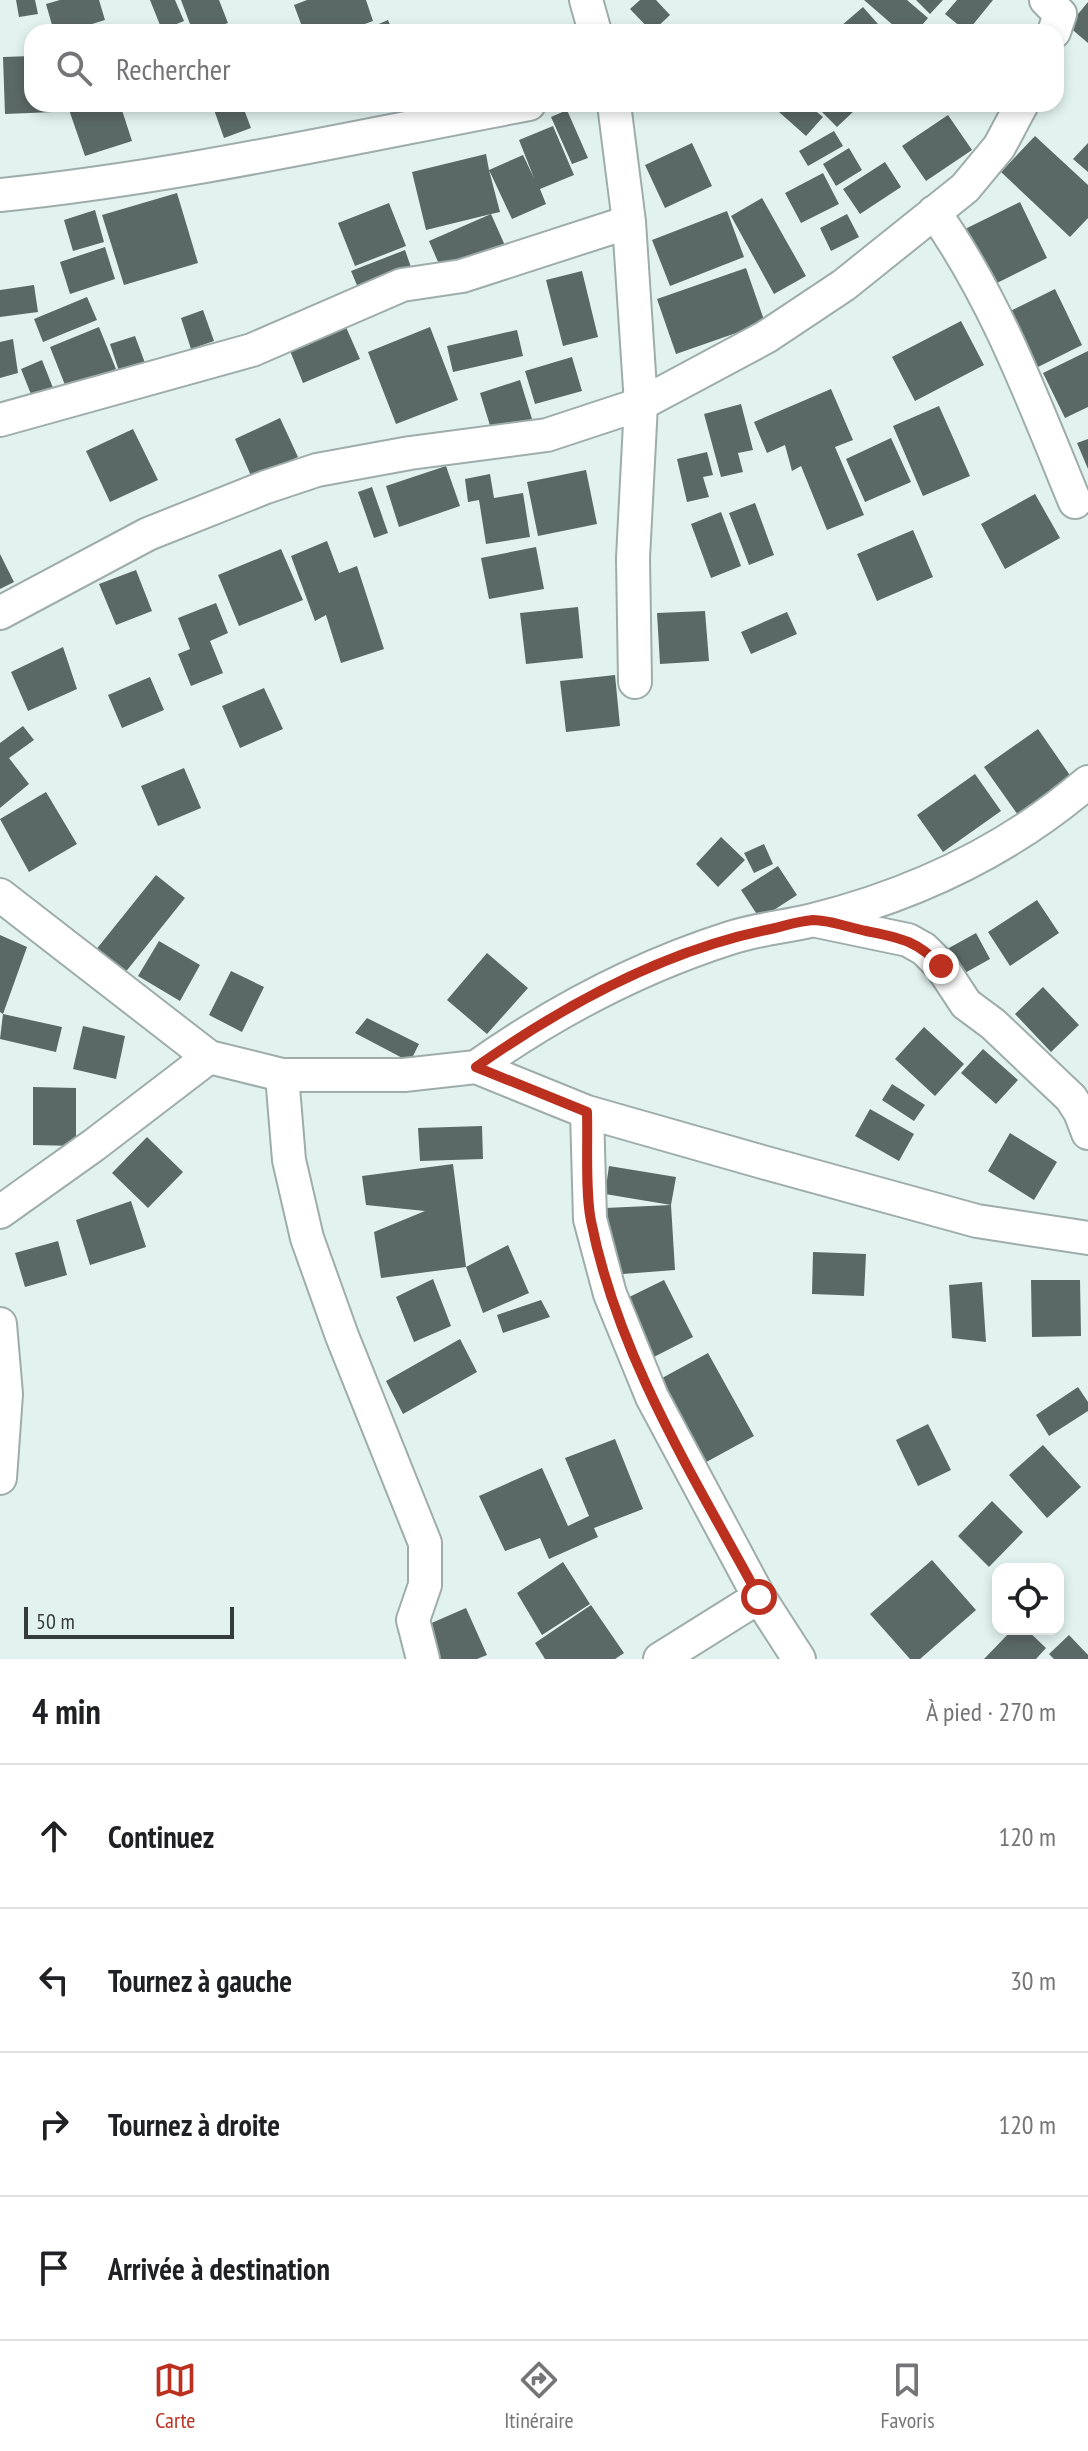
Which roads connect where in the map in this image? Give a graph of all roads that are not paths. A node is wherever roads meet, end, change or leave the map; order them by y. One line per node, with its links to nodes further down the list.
1 (586, 0): 2 (street)
2 (593, 24)
3 (486, 112): 6 (street)
4 (615, 112): 8 (street)
5 (1018, 112): 7 (street)
6 (0, 195)
7 (934, 212): 9 (street); 11 (street)
8 (629, 222): 9 (street); 10 (street)
9 (641, 404): 12 (street); 13 (street)
10 (0, 420)
11 (1075, 502)
12 (0, 613)
13 (635, 682)
14 (1088, 782): 16 (street)
15 (0, 895): 17 (street)
16 (814, 920): 18 (street); 21 (street)
17 (209, 1057): 19 (street); 22 (street)
18 (476, 1067): 19 (street); 20 (street)
19 (282, 1075): 27 (street)
20 (587, 1112): 23 (street); 26 (street)
21 (1088, 1133)
22 (0, 1212)
23 (1088, 1238)
24 (0, 1324): 25 (street)
25 (0, 1478)
26 (759, 1597): 28 (street); 29 (street)
27 (423, 1659)
28 (660, 1659)
29 (799, 1659)

